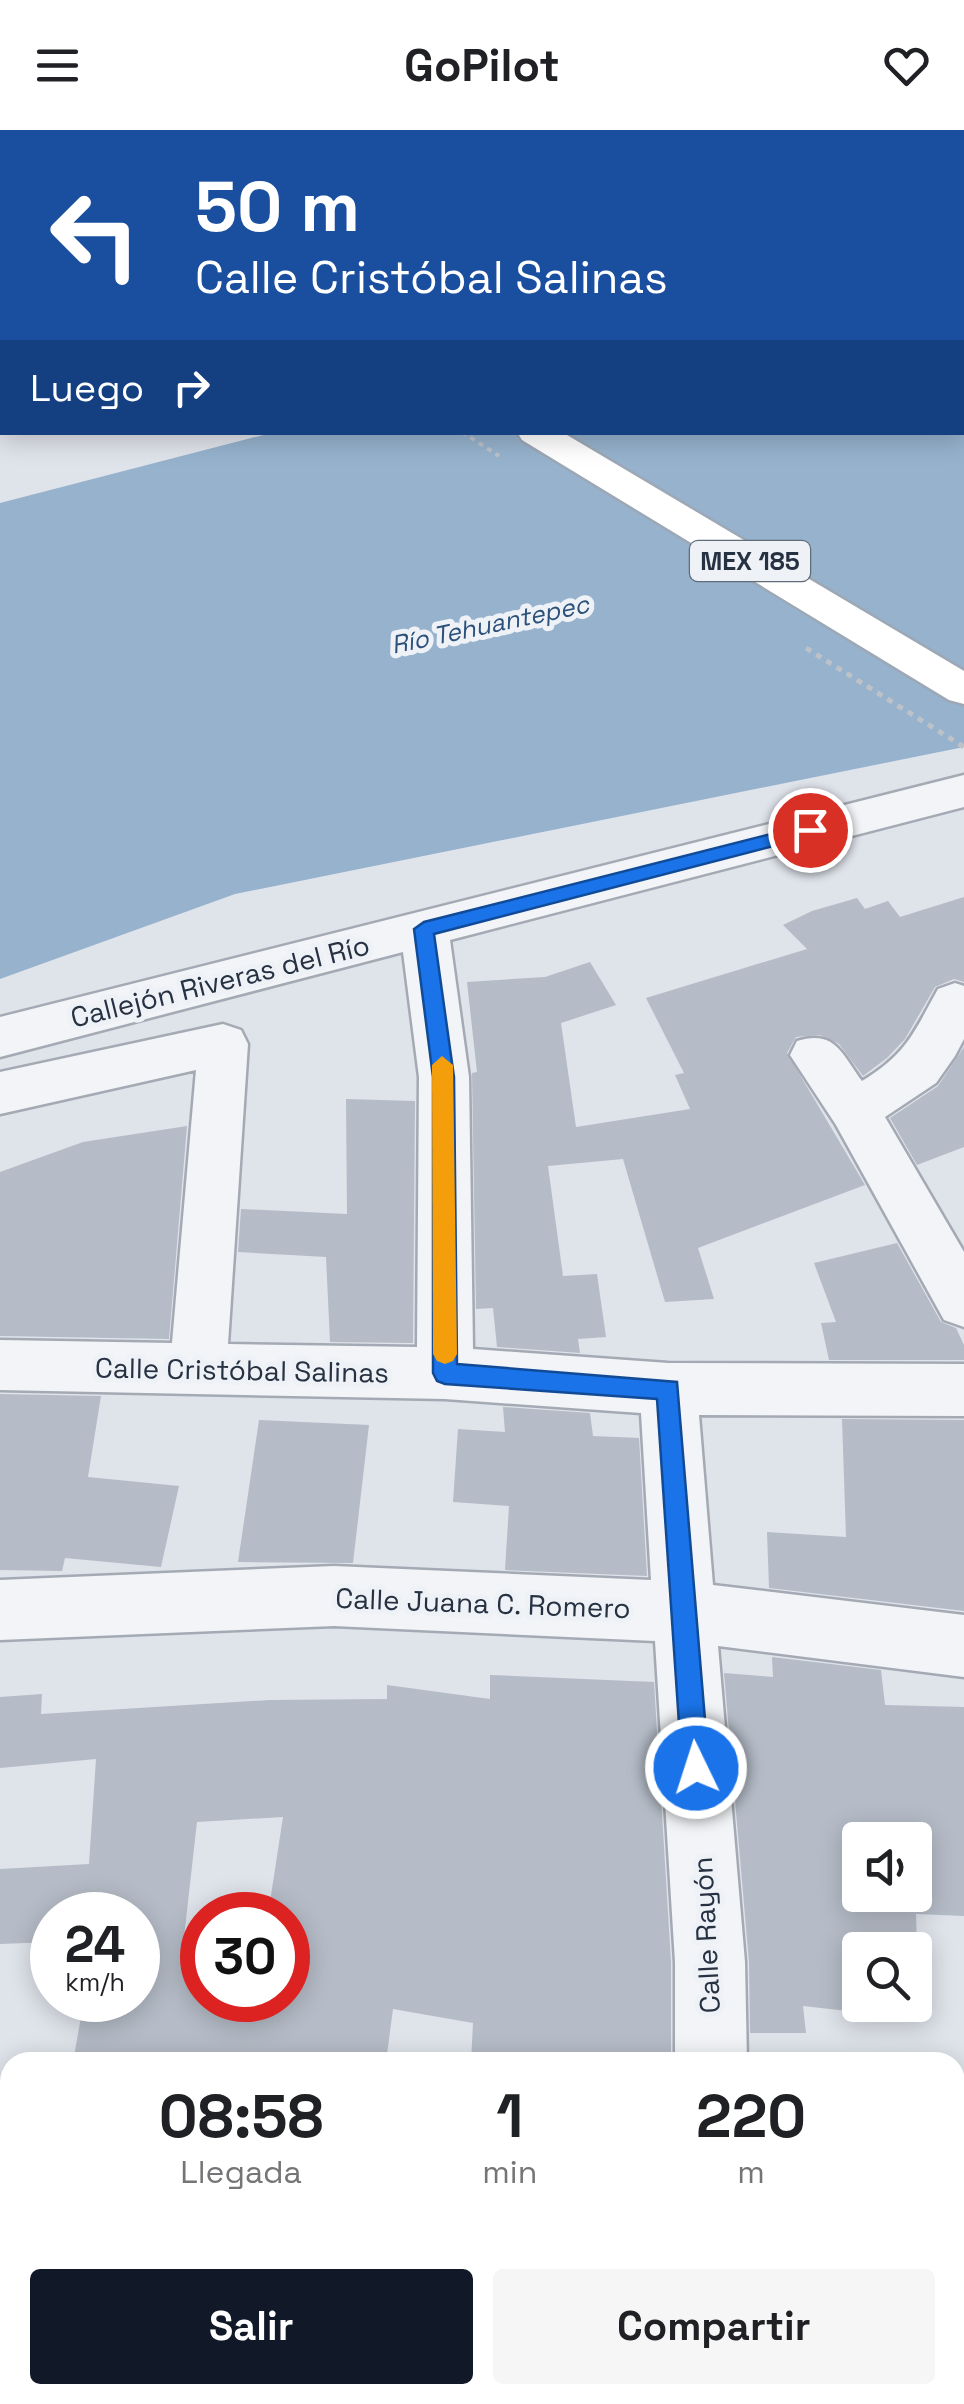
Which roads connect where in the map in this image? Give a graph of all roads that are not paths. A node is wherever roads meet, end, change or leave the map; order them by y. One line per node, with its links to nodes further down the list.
1 (541, 435): 2 (main road, MEX 185)
2 (964, 690)
3 (964, 791): 4 (street, Callejón Riveras del Río)
4 (424, 929): 6 (street, Callejón Riveras del Río); 13 (street)
5 (964, 1006): 9 (street)
6 (0, 1037)
7 (816, 1055): 9 (street)
8 (0, 1093): 12 (street)
9 (854, 1110): 10 (street)
10 (964, 1303)
11 (0, 1366): 12 (street, Calle Cristóbal Salinas)
12 (198, 1369): 13 (street, Calle Cristóbal Salinas)
13 (445, 1373): 14 (street, Calle Cristóbal Salinas)
14 (668, 1389): 15 (street, Calle Cristóbal Salinas); 17 (street, Calle Rayón)
15 (964, 1390)
16 (0, 1610): 17 (street, Calle Juana C. Romero)
17 (684, 1612): 18 (street, Calle Juana C. Romero); 19 (street, Calle Rayón)
18 (964, 1646)
19 (711, 2052)

